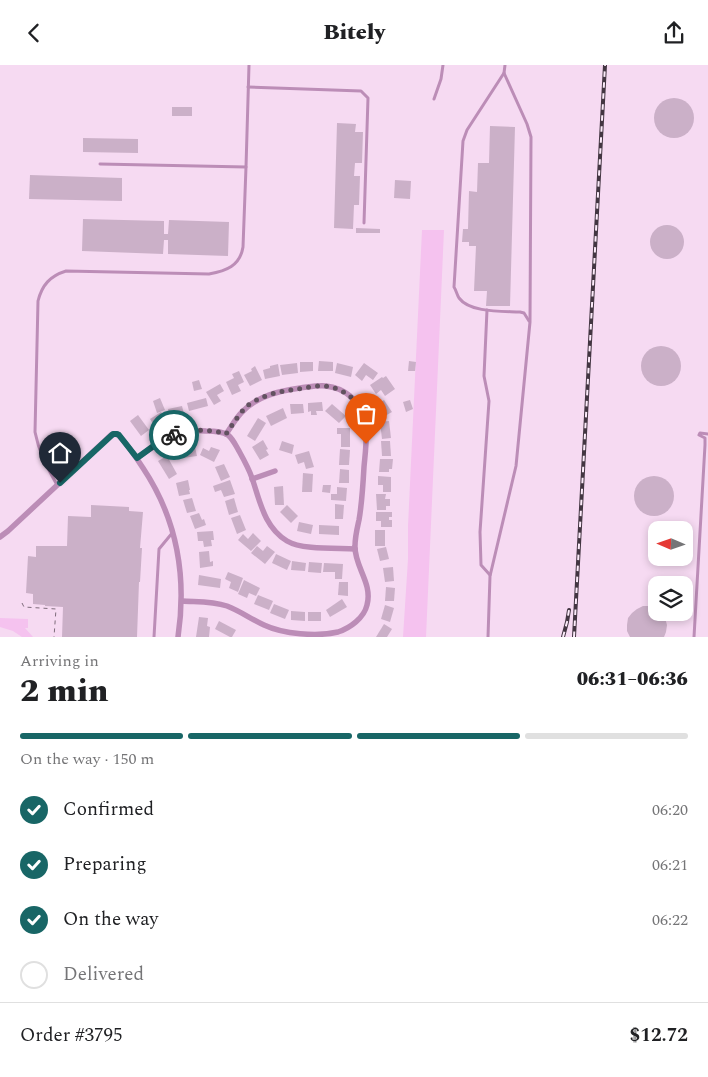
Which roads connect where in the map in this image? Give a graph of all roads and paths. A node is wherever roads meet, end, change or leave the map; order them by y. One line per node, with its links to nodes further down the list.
1 (249, 65): 5 (lane)
2 (443, 65): 6 (lane)
3 (505, 65): 4 (lane)
4 (504, 73): 10 (lane); 11 (lane)
5 (248, 87): 8 (lane); 9 (lane)
6 (434, 99)
7 (100, 164): 8 (lane)
8 (246, 167): 17 (lane)
9 (364, 223)
10 (487, 310): 11 (lane); 21 (lane)
11 (530, 322): 21 (lane)
12 (226, 434): 14 (street); 16 (street); 20 (street)
13 (708, 434): 28 (lane)
14 (137, 458): 17 (street); 18 (street)
15 (275, 471): 16 (street)
16 (252, 479): 20 (street)
17 (57, 485): 19 (street)
18 (173, 532): 22 (street); 25 (lane)
19 (0, 537)
20 (354, 549): 22 (street)
21 (490, 576): 27 (lane)
22 (182, 601): 26 (street)
23 (22, 603): 24 (path)
24 (54, 637)
25 (154, 637)
26 (178, 637)
27 (488, 637)
28 (694, 637)

